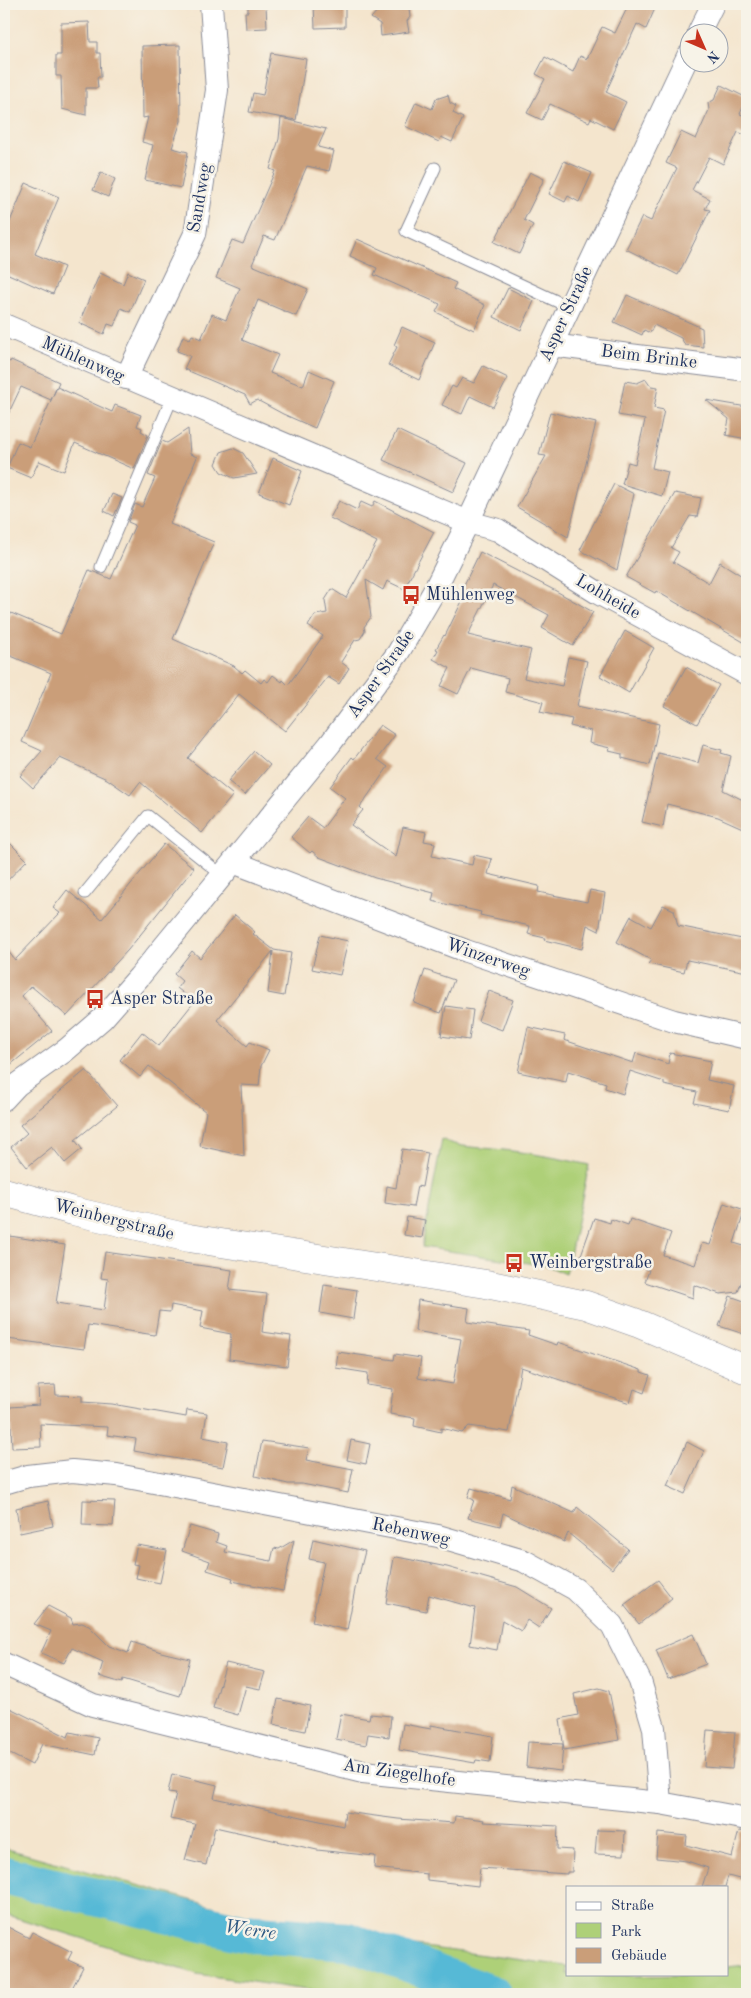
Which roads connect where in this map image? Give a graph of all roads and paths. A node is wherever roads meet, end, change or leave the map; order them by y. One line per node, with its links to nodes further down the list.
1 (211, 4): 10 (street, Sandweg)
2 (713, 4): 3 (street)
3 (705, 22)
4 (680, 72): 6 (street, Asper Straße)
5 (435, 168): 6 (lane)
6 (570, 307): 8 (street, Asper Straße)
7 (4, 325): 10 (street, Mühlenweg)
8 (551, 345): 9 (street, Beim Brinke); 12 (street, Asper Straße)
9 (747, 370)
10 (126, 378): 11 (street, Mühlenweg)
11 (172, 398): 12 (street, Mühlenweg); 13 (lane)
12 (468, 522): 14 (street, Lohheide); 15 (street, Asper Straße)
13 (101, 567)
14 (747, 674)
15 (228, 868): 16 (lane); 17 (street, Winzerweg); 18 (street, Asper Straße)
16 (85, 893)
17 (747, 1038)
18 (4, 1099)
19 (4, 1192): 20 (street, Weinbergstraße)
20 (745, 1367)
21 (4, 1483): 23 (street, Rebenweg)
22 (4, 1664): 23 (street, Am Ziegelhofe)
23 (660, 1803): 24 (street, Am Ziegelhofe)
24 (747, 1818)

